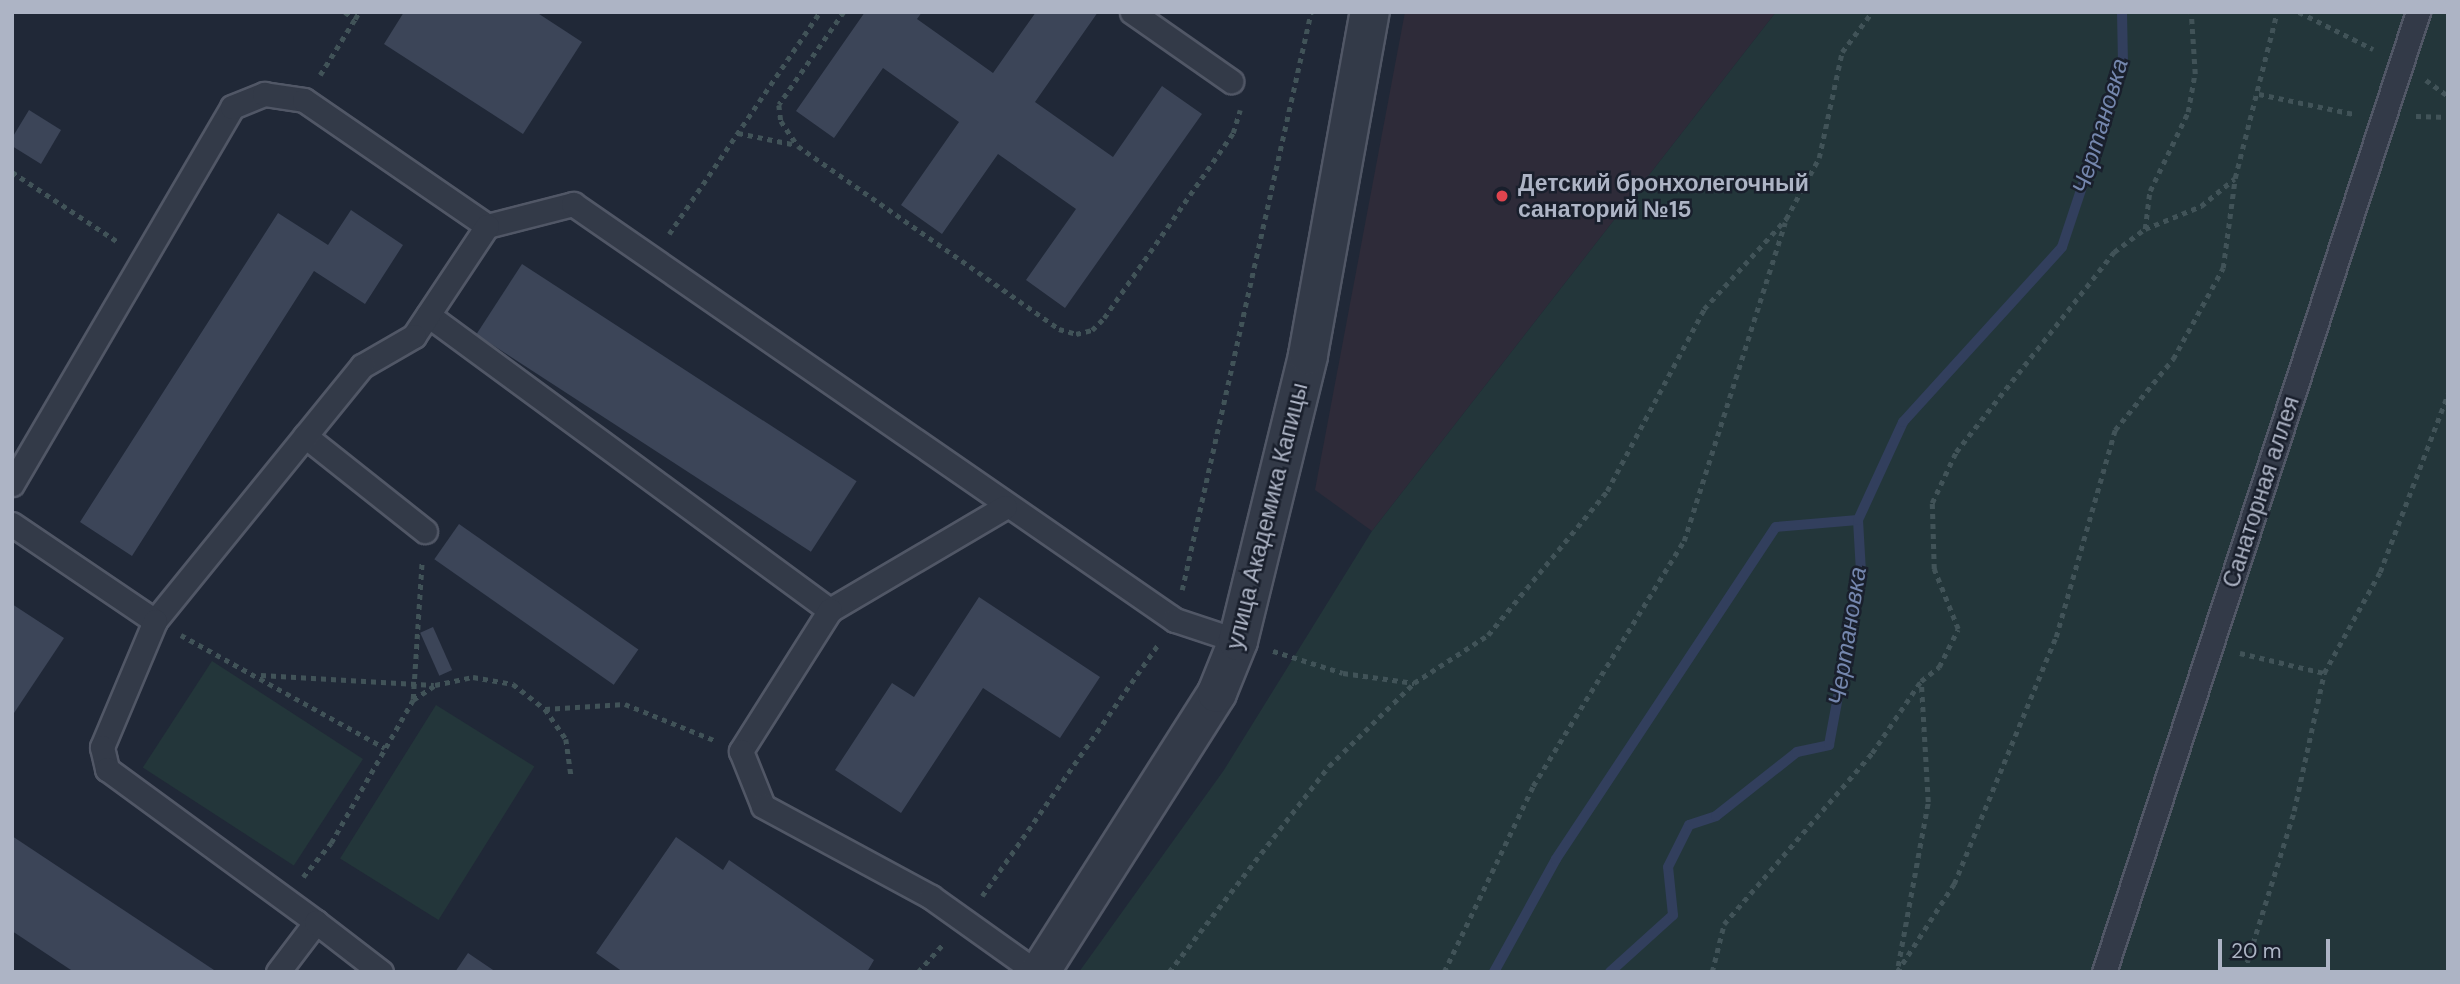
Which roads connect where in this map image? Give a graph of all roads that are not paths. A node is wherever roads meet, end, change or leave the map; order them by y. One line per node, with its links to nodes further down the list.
1 (1132, 12): 4 (lane)
2 (1370, 12): 14 (street, улица Академика Капицы)
3 (2418, 12): 19 (lane, Санаторная аллея)
4 (1231, 81)
5 (487, 226): 6 (lane); 8 (lane); 9 (lane)
6 (428, 315): 7 (lane); 12 (lane)
7 (305, 436): 11 (lane); 13 (lane)
8 (12, 484)
9 (1005, 507): 12 (lane); 14 (lane)
10 (12, 524): 13 (lane)
11 (425, 531)
12 (830, 610): 18 (lane)
13 (155, 621): 15 (lane)
14 (1238, 641): 18 (street, улица Академика Капицы)
15 (316, 922): 16 (lane); 17 (lane)
16 (278, 972)
17 (381, 972)
18 (1038, 972)
19 (2104, 972)

